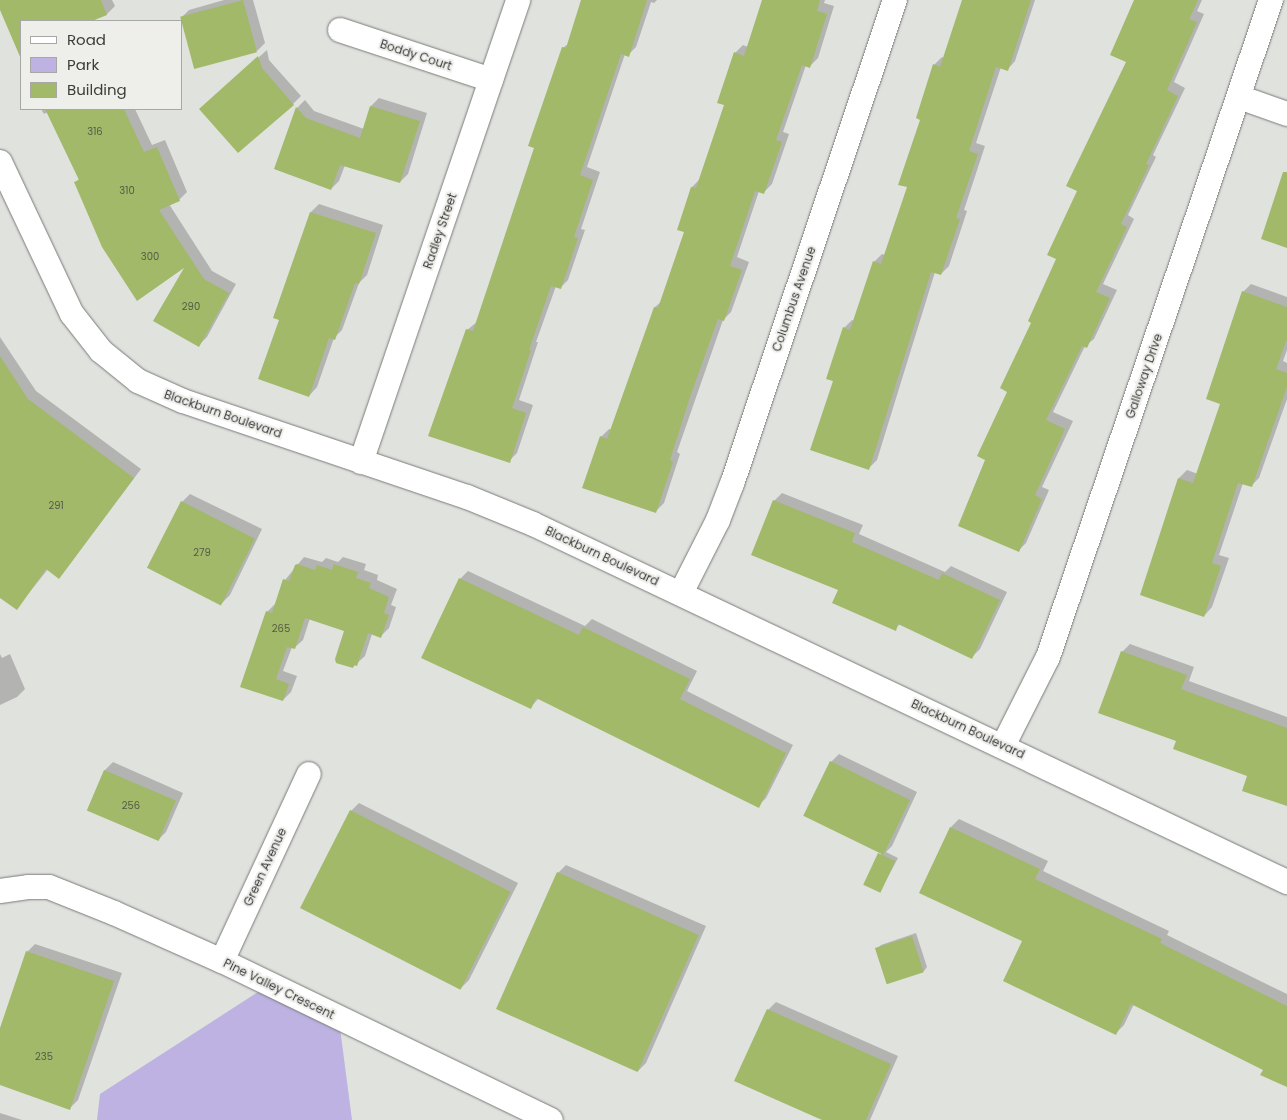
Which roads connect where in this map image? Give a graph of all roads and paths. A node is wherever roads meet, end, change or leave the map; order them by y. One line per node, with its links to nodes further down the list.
1 (518, 0): 5 (street, Radley Street)
2 (894, 0): 10 (street, Columbus Avenue)
3 (1271, 0): 6 (street, Galloway Drive)
4 (340, 30): 5 (street, Boddy Court)
5 (491, 80): 9 (street, Radley Street)
6 (1239, 97): 7 (street); 11 (street, Galloway Drive)
7 (1287, 114)
8 (0, 162): 9 (street, Blackburn Boulevard)
9 (361, 462): 10 (street, Blackburn Boulevard)
10 (681, 593): 11 (street, Blackburn Boulevard)
11 (1003, 746): 13 (street, Blackburn Boulevard)
12 (310, 774): 15 (street, Green Avenue)
13 (1287, 882)
14 (0, 891): 15 (street, Pine Valley Crescent)
15 (222, 961): 16 (street, Pine Valley Crescent)
16 (551, 1120)

